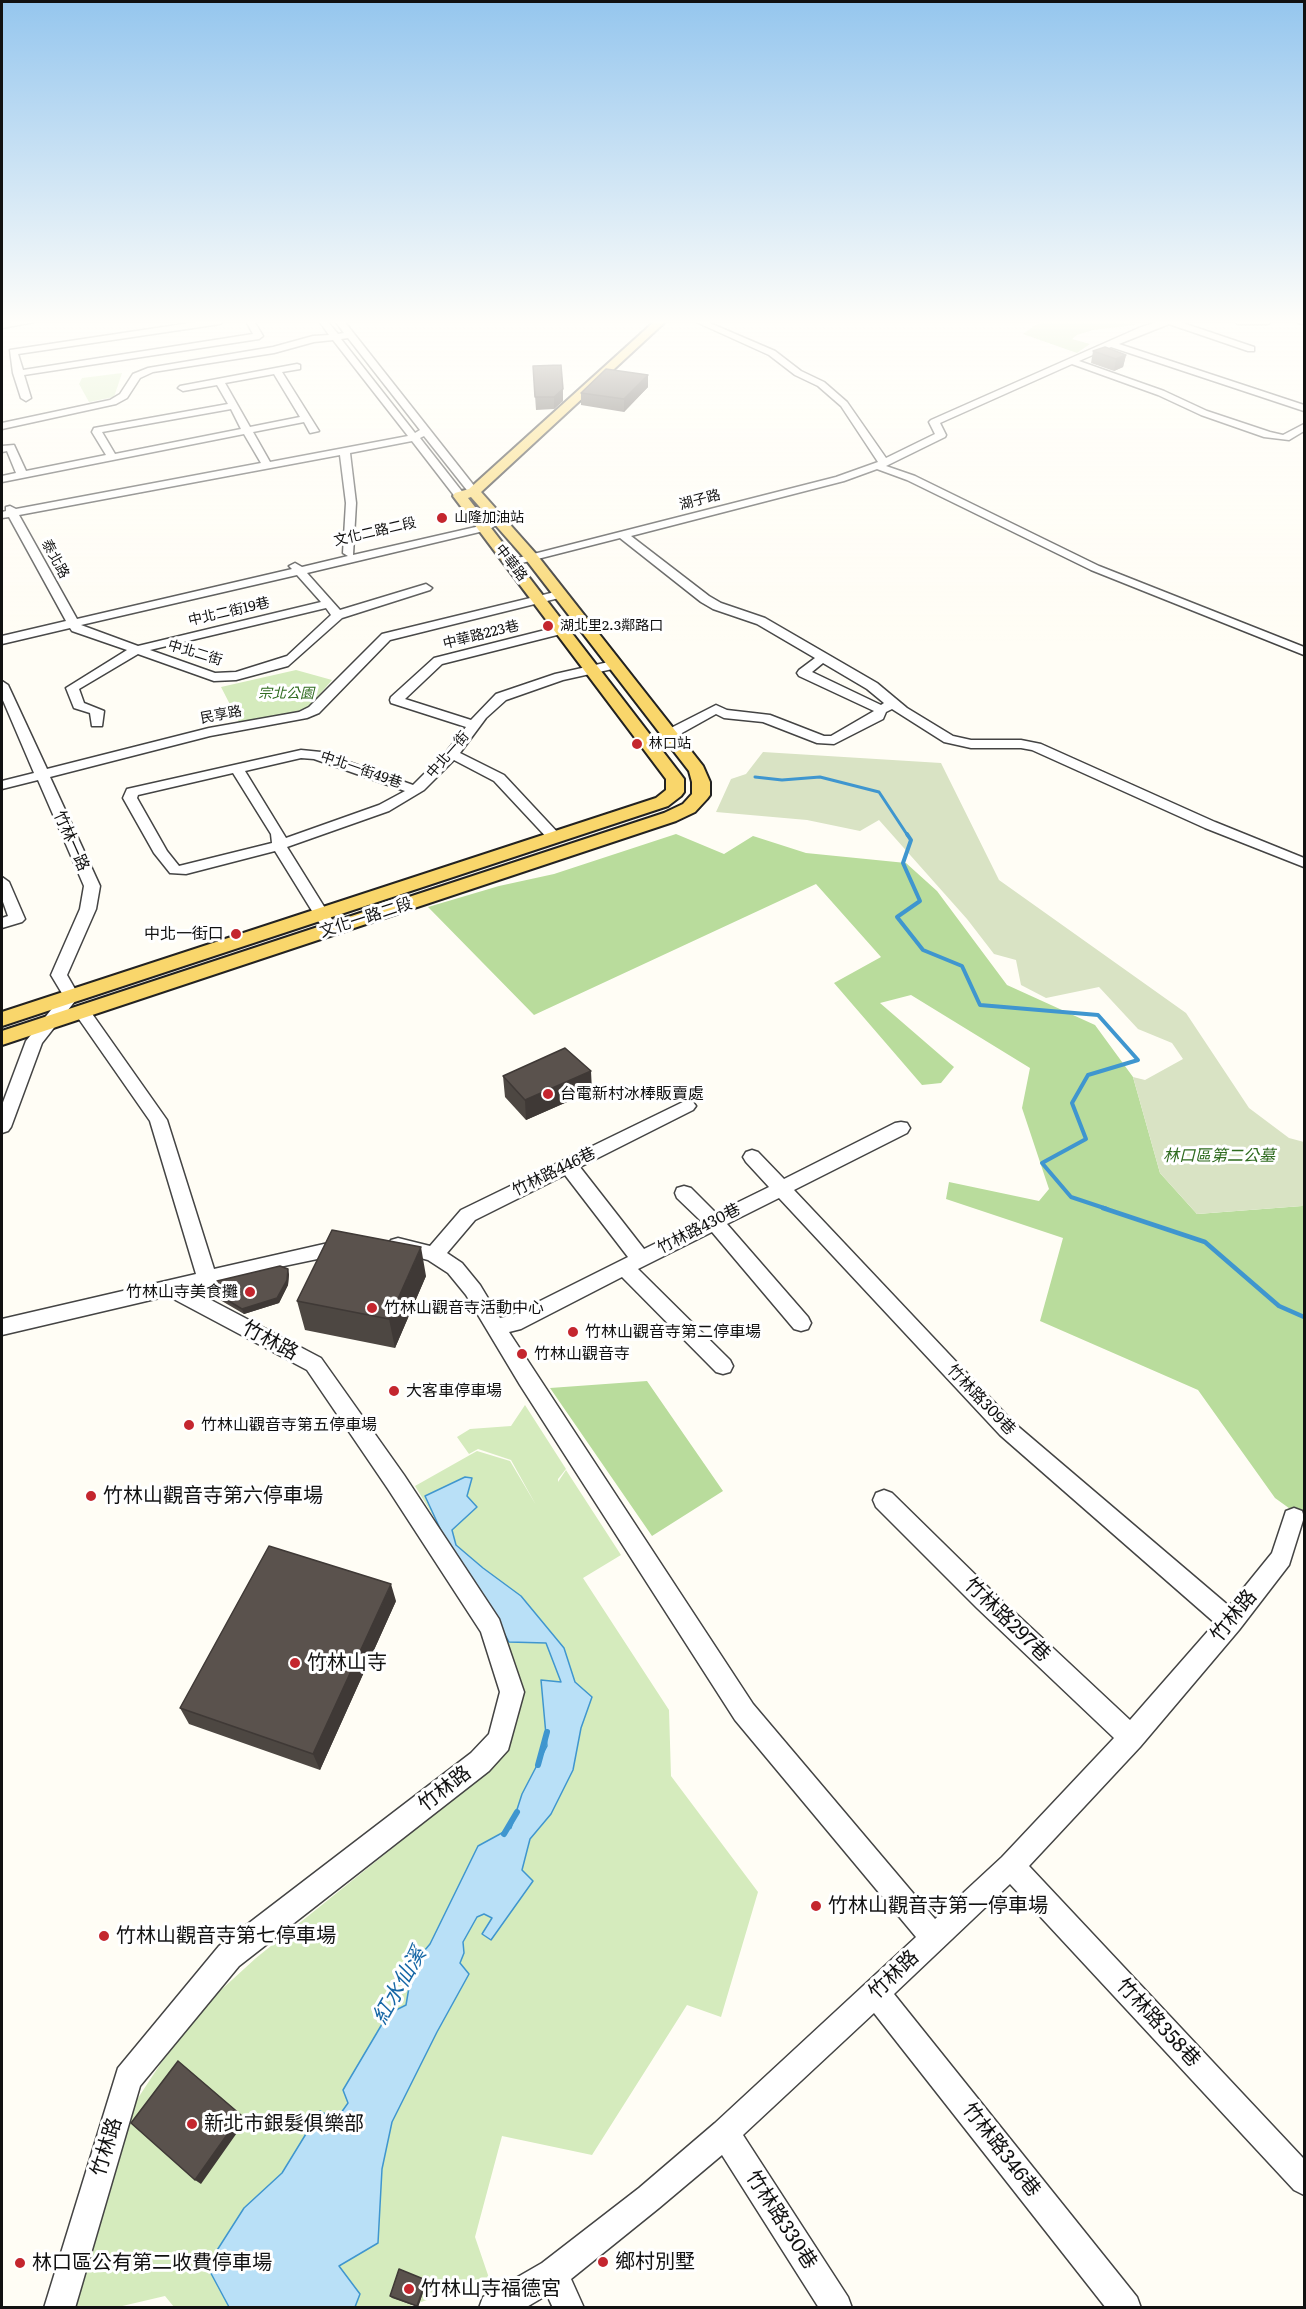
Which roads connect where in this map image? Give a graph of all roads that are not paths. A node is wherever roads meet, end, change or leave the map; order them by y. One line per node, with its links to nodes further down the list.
1 (106, 429): 14 (street)
2 (257, 429): 10 (street)
3 (407, 429): 11 (street, 中華路)
4 (540, 429): 19 (main road)
5 (860, 429): 16 (street)
6 (938, 429): 16 (street, 湖子路)
7 (1250, 429): 8 (street)
8 (1302, 429)
9 (426, 430): 11 (street); 19 (street, 中華路)
10 (246, 431): 14 (street); 15 (street)
11 (412, 435): 13 (street); 15 (street); 19 (street, 中華路)
12 (2, 449): 17 (street)
13 (345, 451): 15 (street); 24 (street)
14 (111, 456): 17 (street)
15 (265, 462): 20 (street)
16 (880, 464): 23 (street, 湖子路); 38 (street)
17 (22, 475): 18 (street)
18 (2, 479)
19 (467, 494): 21 (main road, 中華路); 22 (main road, 中華路)
20 (7, 512): 33 (street, 泰北路)
21 (500, 520): 22 (street, 文化二路二段); 25 (main road, 中華路)
22 (483, 525): 24 (street, 文化二路二段); 26 (main road, 中華路); 27 (street, 文化二路二段)
23 (622, 534): 25 (street, 湖子路); 39 (street)
24 (349, 554): 27 (street, 文化二路二段)
25 (532, 558): 26 (street, 湖子路); 29 (main road, 中華路)
26 (510, 563): 30 (main road, 中華路)
27 (297, 569): 31 (street); 33 (street, 文化二路二段)
28 (426, 588): 32 (street)
29 (559, 595): 30 (street, 民享路); 40 (main road, 中華路)
30 (539, 599): 34 (main road, 中華路); 50 (street, 民享路)
31 (329, 604): 32 (street); 37 (street, 中北二街19巷)
32 (338, 615): 37 (street, 中北二街)
33 (71, 621): 35 (street, 文化二路二段); 36 (street, 文化二路二段); 37 (street, 中北二街)
34 (561, 630): 41 (main road, 中華路); 45 (street, 中華路223巷)
35 (2, 632)
36 (2, 640)
37 (136, 650): 44 (street, 中北二街19巷)
38 (1305, 651)
39 (822, 657): 43 (street); 43 (street)
40 (613, 665): 41 (street, 中北一街); 46 (main road, 中華路)
41 (590, 670): 45 (street, 中北一街); 51 (main road, 中華路)
42 (2, 685): 50 (street, 竹林一路)
43 (887, 706): 46 (street); 56 (street)
44 (97, 723)
45 (474, 725): 47 (street, 中北一街)
46 (668, 735): 49 (main road, 中華路)
47 (452, 754): 53 (street, 中北一街); 54 (street)
48 (236, 768): 53 (street, 中北一街49巷); 55 (street); 57 (street, 中北一街49巷)
49 (697, 770): 60 (main road, 文化一路二段)
50 (41, 775): 52 (street, 民享路); 61 (street, 竹林一路)
51 (675, 779): 54 (main road, 文化一路二段)
52 (2, 785)
53 (415, 790): 55 (street, 中北一街)
54 (555, 838): 60 (main road, 文化一路二段)
55 (279, 845): 57 (street, 中北一街); 60 (street)
56 (1305, 863)
57 (175, 870)
58 (2, 882): 59 (street)
59 (2, 923)
60 (325, 923): 61 (main road, 文化一路二段)
61 (77, 1004): 62 (main road, 文化一路二段); 63 (main road, 文化一路二段); 75 (street, 竹林一路)
62 (2, 1019)
63 (51, 1022): 64 (main road, 文化一路二段); 66 (street)
64 (2, 1038)
65 (687, 1106): 69 (street, 竹林路446巷)
66 (2, 1127)
67 (901, 1128): 70 (street, 竹林路430巷)
68 (752, 1157): 70 (street, 竹林路309巷)
69 (568, 1165): 73 (street, 竹林路446巷); 74 (street)
70 (781, 1188): 72 (street, 竹林路430巷); 83 (street, 竹林路309巷)
71 (684, 1193): 72 (street)
72 (714, 1222): 74 (street, 竹林路430巷); 77 (street)
73 (434, 1254): 75 (street); 79 (street)
74 (632, 1263): 79 (street, 竹林路430巷); 80 (street)
75 (207, 1279): 76 (street)
76 (170, 1288): 78 (street); 91 (street, 竹林路)
77 (801, 1323)
78 (2, 1327)
79 (496, 1327): 86 (street)
80 (723, 1366)
81 (884, 1500): 84 (street, 竹林路297巷)
82 (1294, 1518): 83 (street, 竹林路)
83 (1231, 1622): 84 (street, 竹林路)
84 (1131, 1738): 85 (street, 竹林路)
85 (1011, 1866): 86 (street, 竹林路); 89 (street, 竹林路358巷)
86 (933, 1936): 87 (street, 竹林路)
87 (876, 1993): 88 (street, 竹林路); 95 (street, 竹林路346巷)
88 (725, 2133): 90 (street, 竹林路); 94 (street, 竹林路330巷)
89 (1305, 2180)
90 (553, 2274): 92 (street, 竹林路); 93 (street)
91 (59, 2307)
92 (494, 2307)
93 (569, 2307)
94 (837, 2307)
95 (1126, 2307)

